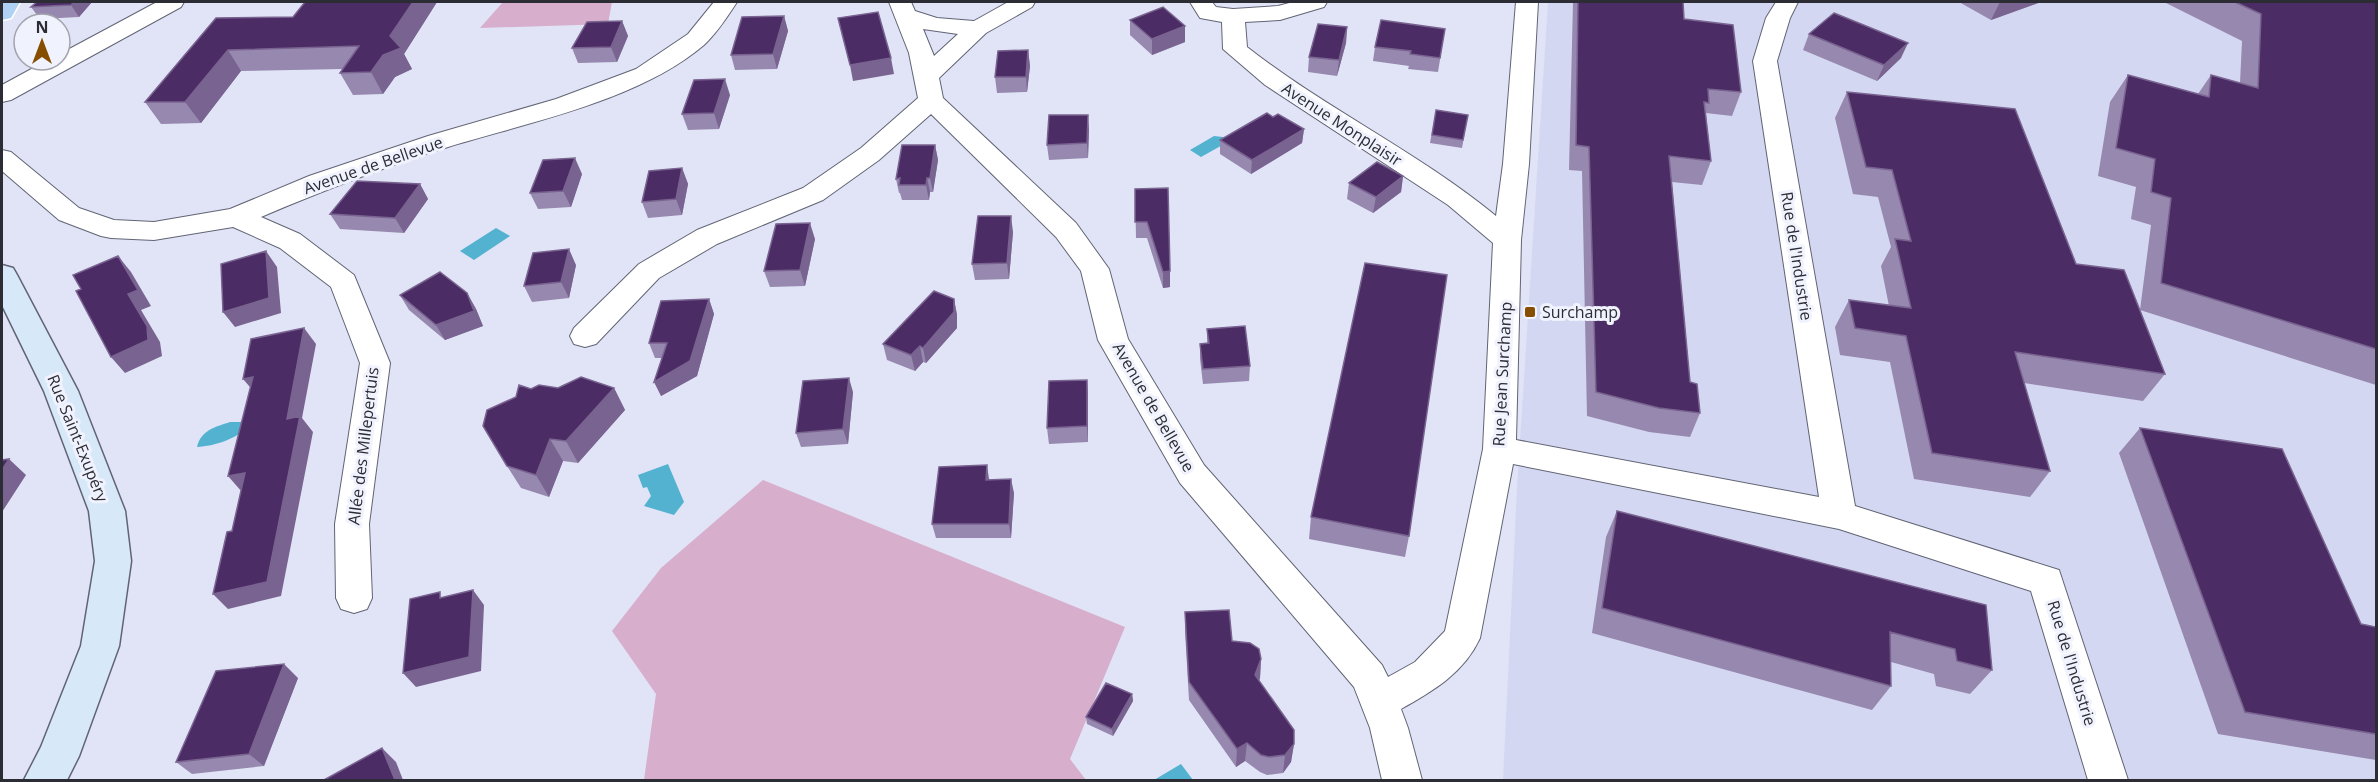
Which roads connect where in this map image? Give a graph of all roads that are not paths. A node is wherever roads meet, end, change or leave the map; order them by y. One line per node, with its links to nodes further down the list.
1 (8, 2): 10 (main road)
2 (173, 2): 14 (street)
3 (726, 2): 16 (street, Avenue de Bellevue)
4 (1024, 2): 12 (street)
5 (1201, 2): 11 (street)
6 (1317, 2): 11 (street)
7 (1527, 2): 17 (street, Rue Jean Surchamp)
8 (1787, 2): 21 (street, Rue de l'Industrie)
9 (903, 8): 12 (street); 13 (street)
10 (2, 14)
11 (1233, 16): 17 (street, Avenue Monplaisir)
12 (978, 28): 13 (street)
13 (928, 88): 19 (street); 23 (street, Avenue de Bellevue)
14 (2, 95)
15 (4, 161): 16 (street, Avenue de Bellevue)
16 (236, 217): 22 (street, Allée des Millepertuis)
17 (1507, 240): 20 (street, Rue Jean Surchamp)
18 (2, 275): 24 (street, Rue Saint-Exupéry)
19 (585, 336)
20 (1499, 449): 21 (street, Rue de l'Industrie); 23 (street, Rue Jean Surchamp)
21 (1839, 515): 26 (street, Rue de l'Industrie)
22 (354, 598)
23 (1379, 701): 25 (street, Avenue de Bellevue)
24 (45, 780)
25 (1402, 780)
26 (2108, 780)

